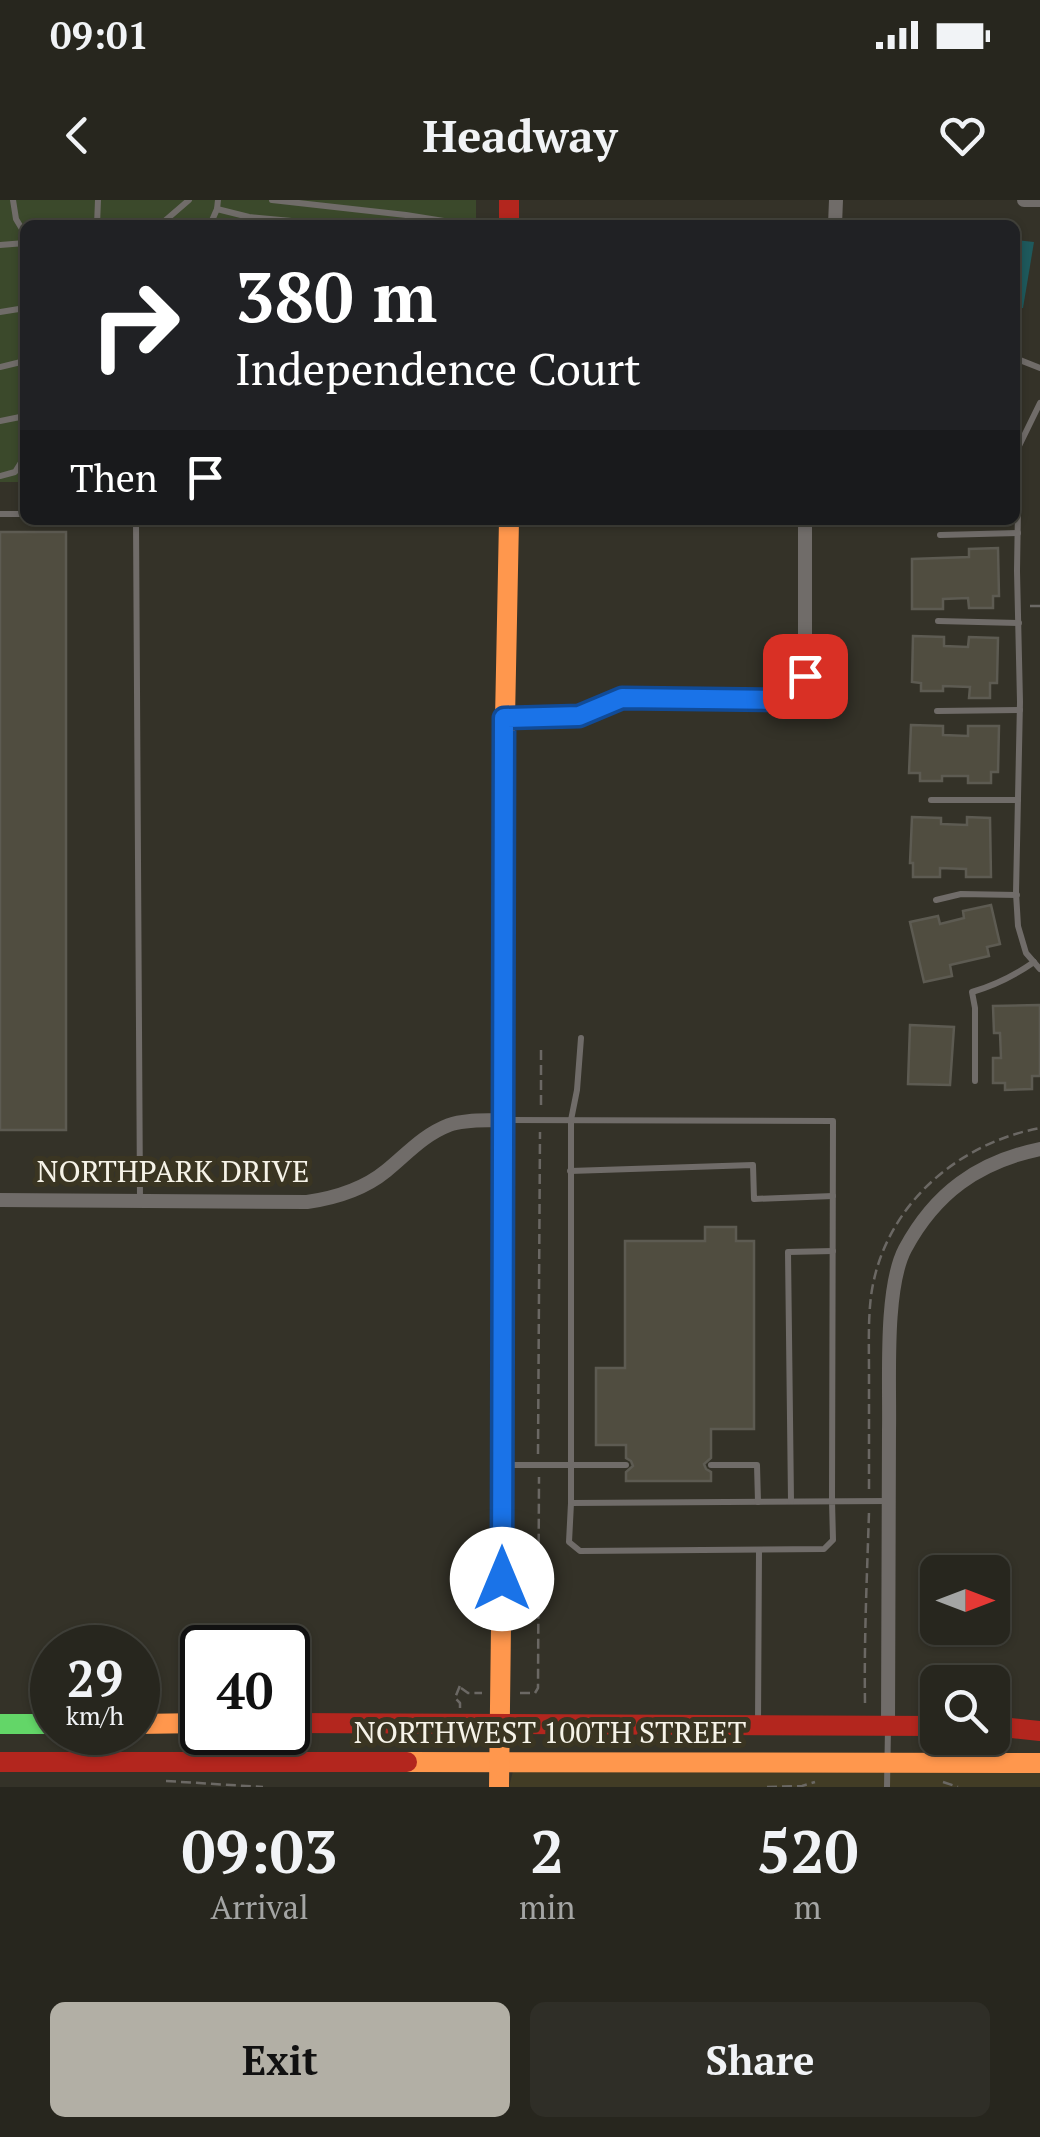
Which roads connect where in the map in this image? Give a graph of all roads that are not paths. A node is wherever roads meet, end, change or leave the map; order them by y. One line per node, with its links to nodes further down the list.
1 (13, 200): 10 (lane)
2 (189, 200): 7 (lane)
3 (272, 200): 9 (lane)
4 (1024, 200): 5 (street)
5 (1040, 200)
6 (217, 204): 8 (lane)
7 (166, 220)
8 (246, 220)
9 (438, 220)
10 (20, 226)
11 (1040, 402): 12 (lane)
12 (1020, 440)
13 (20, 463): 14 (lane)
14 (0, 476)
15 (136, 525): 40 (lane)
16 (509, 525): 25 (street)
17 (805, 525): 25 (street)
18 (1018, 525): 19 (lane)
19 (1018, 534): 20 (lane); 22 (lane)
20 (940, 535)
21 (938, 621): 22 (lane)
22 (1018, 623): 23 (lane)
23 (1020, 710): 24 (lane); 27 (lane)
24 (937, 711)
25 (504, 718): 34 (street)
26 (931, 800): 27 (lane)
27 (1018, 800): 28 (lane)
28 (1016, 895): 29 (lane); 30 (lane)
29 (936, 900)
30 (1034, 962): 31 (lane); 33 (lane)
31 (1040, 970)
32 (581, 1038): 35 (lane)
33 (974, 1081)
34 (504, 1120): 35 (lane); 40 (street, NORTHPARK DRIVE); 42 (street)
35 (571, 1120): 37 (lane); 38 (lane)
36 (1040, 1149): 47 (street)
37 (570, 1171): 38 (lane); 45 (lane)
38 (833, 1196): 41 (lane)
39 (0, 1200): 40 (street, NORTHPARK DRIVE)
40 (140, 1201)
41 (833, 1251): 46 (lane); 49 (lane)
42 (503, 1465): 45 (lane); 55 (street)
43 (626, 1465): 45 (lane)
44 (710, 1465): 48 (lane)
45 (570, 1466): 50 (lane)
46 (832, 1501): 47 (lane); 49 (lane); 51 (lane)
47 (889, 1501): 57 (street)
48 (758, 1502): 49 (lane); 50 (lane)
49 (791, 1502)
50 (571, 1503): 51 (lane)
51 (758, 1550): 56 (lane)
52 (310, 1723): 55 (street, NORTHWEST 100TH STREET)
53 (0, 1724): 54 (street)
54 (30, 1724)
55 (500, 1726): 56 (street, NORTHWEST 100TH STREET); 62 (street)
56 (758, 1726): 57 (street, NORTHWEST 100TH STREET)
57 (888, 1726): 58 (street, NORTHWEST 100TH STREET); 64 (lane)
58 (920, 1726)
59 (1010, 1728): 60 (street)
60 (1040, 1731)
61 (0, 1762): 62 (street, NORTHWEST 100TH STREET)
62 (500, 1762): 64 (street, NORTHWEST 100TH STREET); 65 (street)
63 (1040, 1763): 64 (street, NORTHWEST 100TH STREET)
64 (888, 1764): 66 (lane)
65 (499, 1787)
66 (887, 1787)

